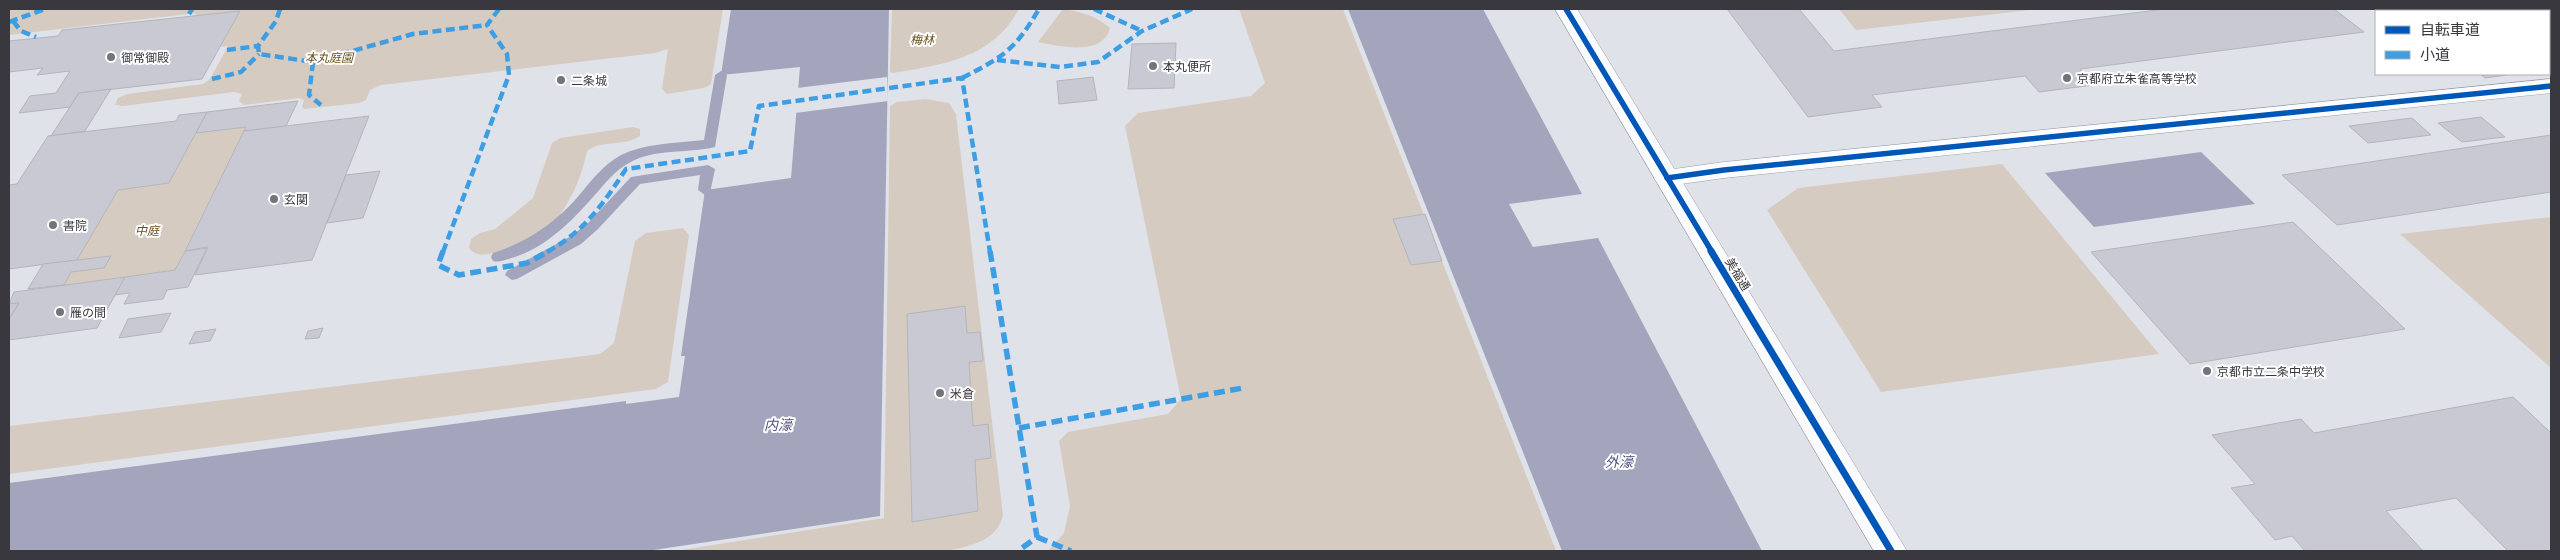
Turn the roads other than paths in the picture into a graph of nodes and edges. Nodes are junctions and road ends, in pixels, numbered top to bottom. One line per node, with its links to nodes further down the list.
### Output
1 (1566, 9): 5 (street, 美福通)
2 (2475, 75): 4 (street)
3 (2551, 86): 4 (street)
4 (2497, 92): 5 (street)
5 (1668, 178): 6 (street, 美福通)
6 (1891, 551)

